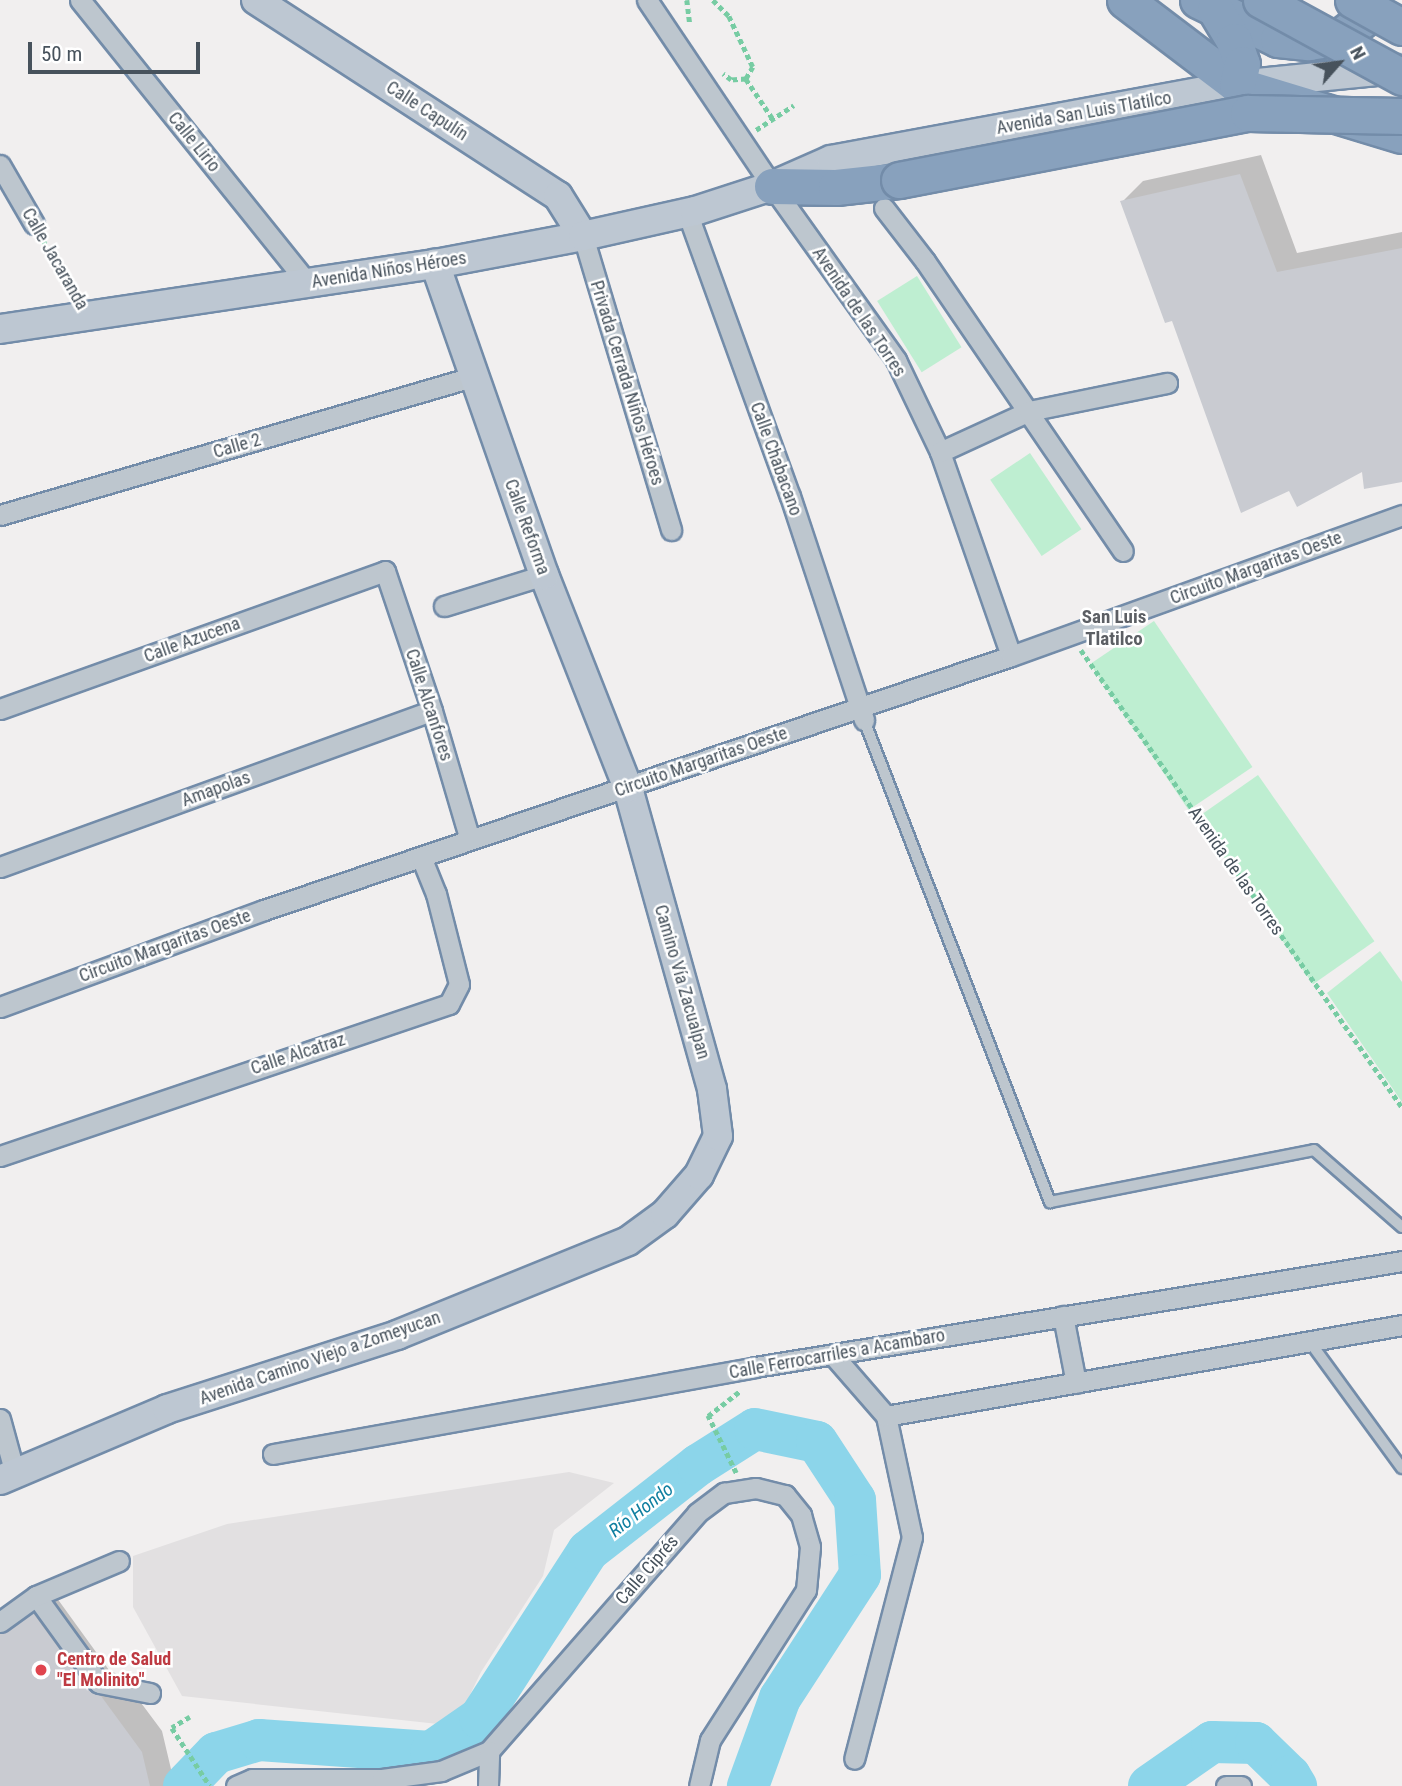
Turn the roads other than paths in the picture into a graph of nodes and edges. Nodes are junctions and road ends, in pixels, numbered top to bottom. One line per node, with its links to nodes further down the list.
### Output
1 (80, 0): 22 (street, Calle Lirio)
2 (256, 0): 20 (street, Calle Capulín)
3 (646, 0): 16 (street, Avenida de las Torres)
4 (1125, 0): 12 (highway)
5 (1261, 0): 11 (highway, bridge)
6 (1353, 0): 9 (highway, bridge)
7 (1372, 0): 8 (highway)
8 (1207, 5): 12 (highway)
9 (1402, 27)
10 (1402, 69): 12 (street, Avenida San Luis Tlatilco)
11 (1402, 77)
12 (1237, 85): 14 (highway); 16 (street, Avenida San Luis Tlatilco)
13 (1402, 116): 17 (highway, bridge)
14 (1402, 135)
15 (0, 165): 19 (street, Calle Jacaranda)
16 (772, 186): 17 (highway); 18 (street, Avenida Niños Héroes); 27 (street, Avenida de las Torres)
17 (891, 194): 26 (street)
18 (687, 212): 20 (street, Avenida Niños Héroes); 38 (street, Calle Chabacano)
19 (34, 224)
20 (583, 236): 21 (street, Avenida Niños Héroes); 30 (street, Privada Cerrada Niños Héroes)
21 (435, 264): 22 (street, Avenida Niños Héroes); 24 (street, Calle Reforma)
22 (308, 284): 23 (street, Avenida Niños Héroes)
23 (0, 330)
24 (474, 376): 28 (street, Calle 2); 33 (street, Calle Reforma)
25 (1167, 383): 26 (street)
26 (1029, 411): 27 (street); 31 (street)
27 (940, 452): 35 (street, Avenida de las Torres)
28 (0, 515)
29 (1402, 515): 35 (street, Circuito Margaritas Oeste)
30 (671, 530)
31 (1123, 551)
32 (385, 571): 36 (street, Calle Azucena); 37 (street, Calle Alcanfores)
33 (544, 575): 34 (street); 39 (street, Calle Reforma)
34 (444, 606)
35 (1012, 656): 38 (street, Circuito Margaritas Oeste)
36 (0, 709)
37 (432, 711): 40 (street, Calle Alcanfores); 42 (street, Amapolas)
38 (862, 713): 39 (street, Circuito Margaritas Oeste); 46 (lane)
39 (628, 788): 40 (street, Circuito Margaritas Oeste); 45 (street, Camino Vía Zacualpan)
40 (470, 840): 41 (street, Circuito Margaritas Oeste)
41 (421, 857): 43 (street, Circuito Margaritas Oeste); 44 (street, Calle Alcatraz)
42 (0, 867)
43 (0, 1007)
44 (0, 1156)
45 (699, 1175): 57 (street, Avenida Camino Viejo a Zomeyucan)
46 (1402, 1227)
47 (1402, 1261): 48 (street, Calle Ferrocarriles a Acambaro)
48 (1063, 1316): 51 (street, Calle Ferrocarriles a Acambaro); 52 (street)
49 (1402, 1325): 50 (street)
50 (1310, 1342): 52 (street); 56 (lane)
51 (833, 1355): 53 (street); 55 (street, Calle Ferrocarriles a Acambaro)
52 (1076, 1382): 53 (street)
53 (886, 1416): 63 (street)
54 (0, 1419): 57 (street)
55 (272, 1454)
56 (1402, 1468)
57 (7, 1477)
58 (119, 1561): 59 (street)
59 (36, 1596): 60 (street); 61 (street)
60 (0, 1622)
61 (150, 1693)
62 (489, 1751): 64 (street, Calle Ciprés); 65 (street); 66 (street, Calle Ciprés)
63 (854, 1759)
64 (236, 1786)
65 (488, 1786)
66 (699, 1786)
67 (1226, 1786): 68 (street)
68 (1241, 1786)

